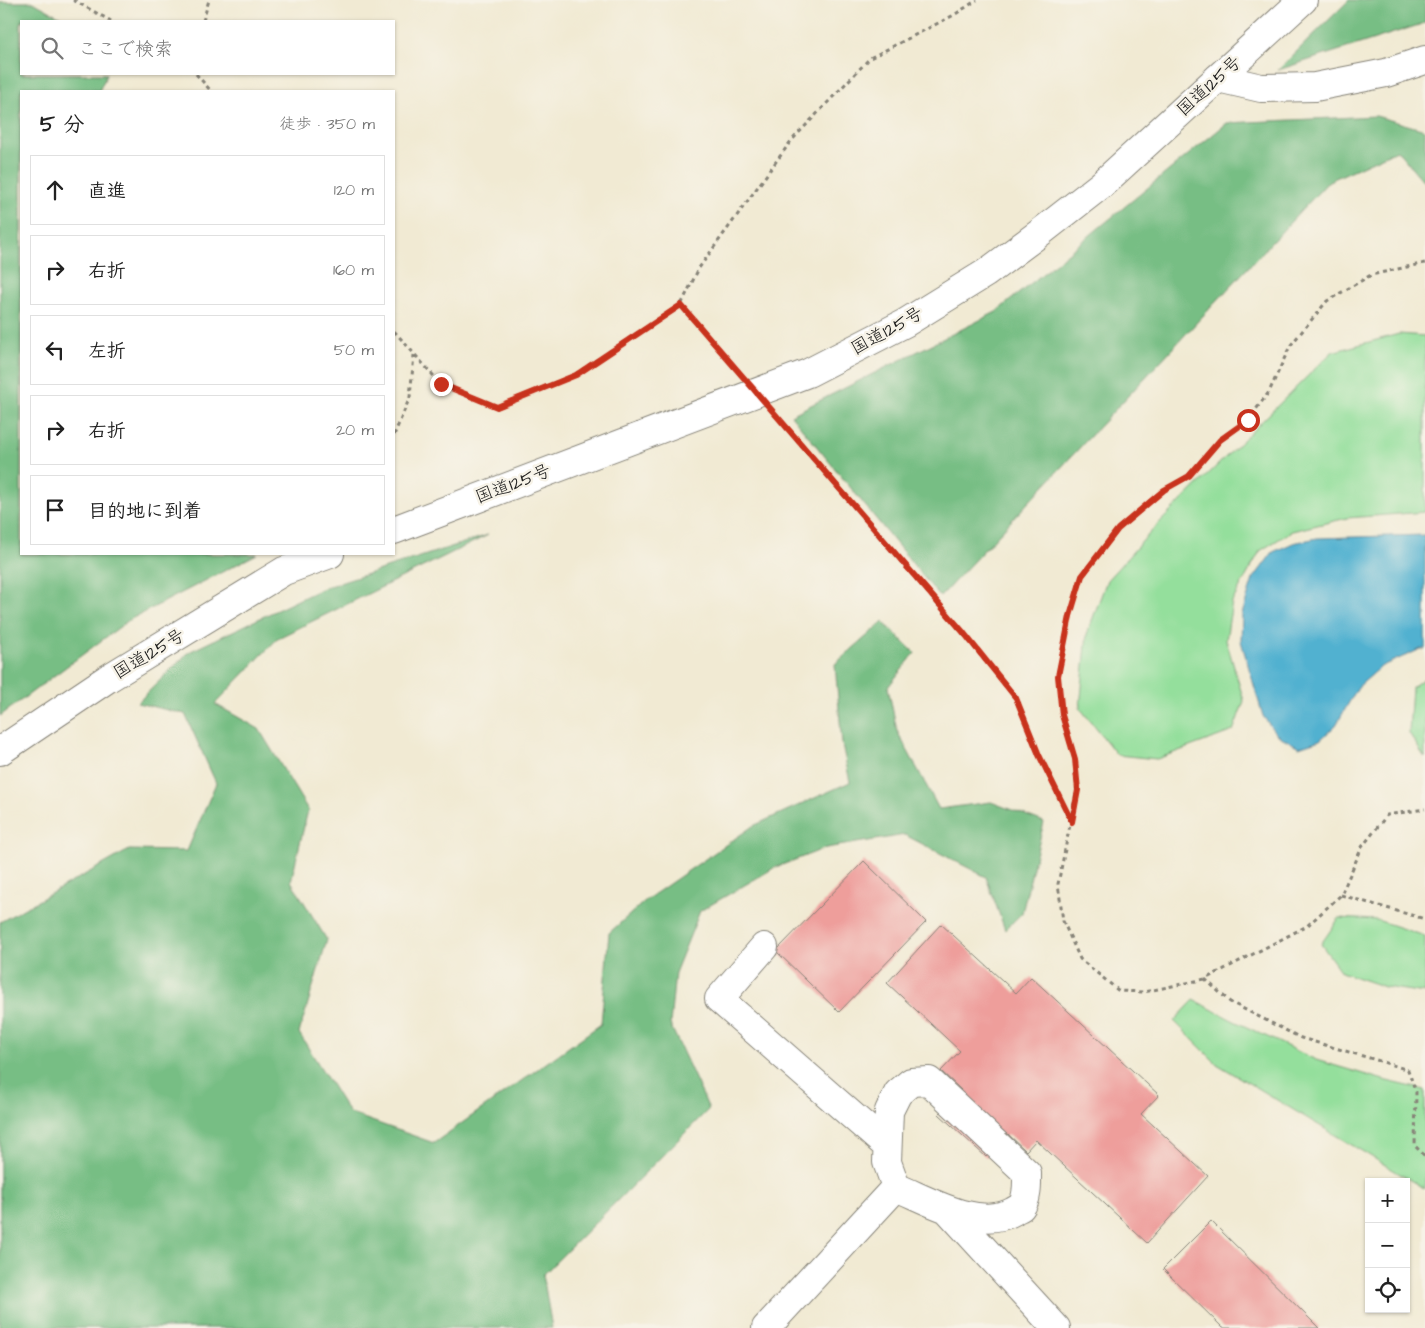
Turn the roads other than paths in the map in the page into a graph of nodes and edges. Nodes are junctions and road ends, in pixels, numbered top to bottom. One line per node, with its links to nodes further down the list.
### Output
1 (1303, 0): 3 (main road, 国道125号)
2 (1425, 60): 3 (main road)
3 (1218, 78): 4 (main road, 国道125号)
4 (395, 530)
5 (327, 555): 6 (main road, 国道125号)
6 (0, 751)
7 (764, 947): 8 (main road)
8 (887, 1146): 9 (main road); 10 (main road)
9 (896, 1187): 10 (main road); 11 (main road)
10 (947, 1209): 12 (main road)
11 (766, 1328)
12 (1056, 1328)

